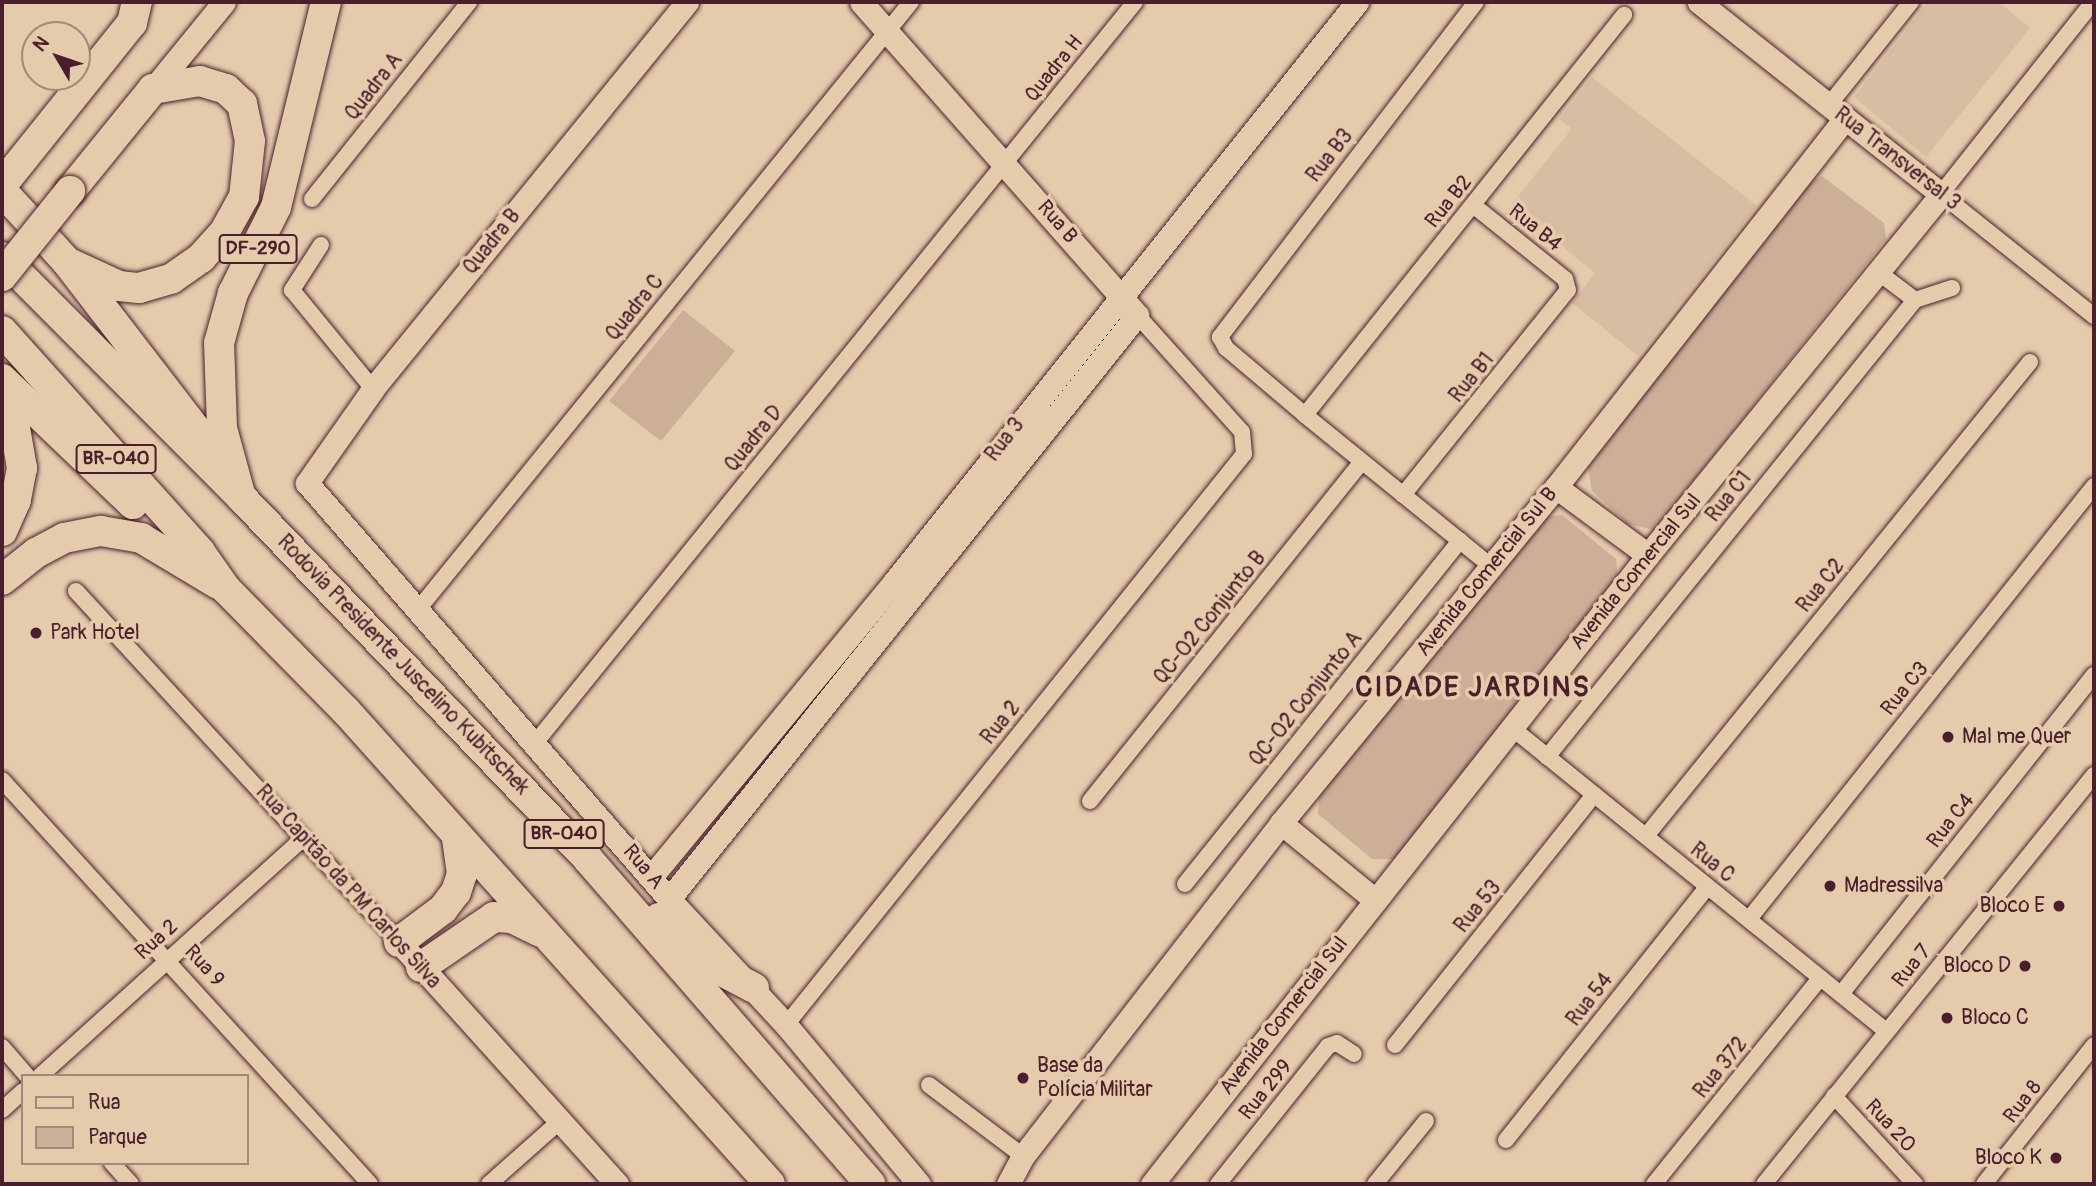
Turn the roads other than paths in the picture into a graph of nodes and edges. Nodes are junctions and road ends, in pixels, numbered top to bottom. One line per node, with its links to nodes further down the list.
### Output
1 (224, 2): 16 (street)
2 (326, 2): 47 (highway, DF-290)
3 (468, 2): 22 (street, Quadra A)
4 (687, 2): 38 (street, Quadra B)
5 (861, 2): 15 (street, Rua B)
6 (911, 2): 15 (street, Quadra C)
7 (1135, 2): 18 (street, Quadra H)
8 (1357, 2): 31 (street, Rua 3)
9 (1476, 2): 40 (street, Rua B3)
10 (1699, 2): 17 (street, Rua Transversal 3)
11 (1910, 2): 17 (street)
12 (2093, 2): 21 (street)
13 (139, 9): 19 (highway)
14 (1624, 15): 23 (street, Rua B2)
15 (887, 32): 18 (street, Rua B); 57 (street, Quadra C)
16 (153, 89): 26 (highway, DF-290); 28 (highway, bridge)
17 (1837, 111): 21 (street, Rua Transversal 3); 44 (street, Avenida Comercial Sul B)
18 (1005, 163): 31 (street, Rua B); 60 (street, Quadra D)
19 (2, 185)
20 (2, 191): 26 (highway)
21 (1941, 194): 27 (street, Avenida Comercial Sul); 34 (street, Rua Transversal 3)
22 (312, 199)
23 (1474, 205): 29 (street, Rua B4); 40 (street, Rua B2)
24 (321, 245): 38 (street)
25 (2, 257): 47 (highway, Rodovia Presidente Juscelino Kubitschek / BR-040)
26 (66, 262): 47 (highway)
27 (1878, 272): 32 (street); 50 (street, Avenida Comercial Sul)
28 (2, 276)
29 (1568, 285): 46 (street, Rua B1)
30 (1952, 288): 32 (street)
31 (1120, 295): 33 (street, Rua B); 53 (street, Rua 3)
32 (1915, 300): 61 (street, Rua C1)
33 (1138, 314): 41 (street, Rua B); 56 (street, Rua 3)
34 (2094, 316)
35 (2, 331): 54 (highway, BR-040)
36 (2030, 362): 67 (street, Rua C2)
37 (2, 379): 54 (highway)
38 (373, 388): 45 (street, Quadra B)
39 (2, 391): 48 (highway)
40 (1306, 415): 42 (street)
41 (1246, 446): 84 (street, Rua 2)
42 (1362, 461): 46 (street); 65 (street, QC-02 Conjunto B)
43 (2094, 486): 76 (street, Rua C3)
44 (1556, 487): 50 (street); 51 (street, Avenida Comercial Sul B)
45 (309, 489): 57 (street, Rua A)
46 (1403, 495): 49 (street)
47 (241, 496): 70 (highway, Rodovia Presidente Juscelino Kubitschek / BR-040)
48 (2, 531)
49 (1460, 541): 51 (street); 72 (street, QC-02 Conjunto A)
50 (1648, 555): 59 (street, Avenida Comercial Sul)
51 (1491, 566): 66 (street, Avenida Comercial Sul B)
52 (2, 580): 54 (highway)
53 (894, 582): 56 (street); 71 (street, Rua 3)
54 (224, 588): 69 (highway, BR-040)
55 (76, 591): 68 (street, Rua Capitão da PM Carlos Silva)
56 (914, 598): 74 (street, Rua 3)
57 (416, 612): 60 (street, Rua A)
58 (2094, 674): 83 (street, Rua C4)
59 (1512, 728): 61 (street, Rua C); 75 (street, Avenida Comercial Sul)
60 (536, 742): 71 (street, Rua A)
61 (1547, 757): 64 (street, Rua C)
62 (2094, 775): 85 (street, Rua 7)
63 (2, 780): 79 (street, Rua 9)
64 (1594, 795): 67 (street, Rua C); 86 (street, Rua 53)
65 (1090, 801)
66 (1281, 823): 75 (street); 99 (street, Avenida Comercial Sul B)
67 (1646, 836): 73 (street, Rua C)
68 (303, 838): 78 (street, Rua Capitão da PM Carlos Silva); 79 (street, Rua 2)
69 (457, 838): 77 (highway, BR-040); 78 (highway)
70 (587, 858): 82 (highway); 106 (highway, Rodovia Presidente Juscelino Kubitschek / BR-040)
71 (651, 877): 74 (street, Rua A)
72 (1185, 884)
73 (1707, 887): 76 (street, Rua C); 98 (street, Rua 54)
74 (669, 898): 82 (street, Rua A)
75 (1374, 900): 109 (street, Avenida Comercial Sul)
76 (1749, 919): 81 (street, Rua C)
77 (541, 932): 80 (highway); 105 (highway, BR-040)
78 (399, 942): 80 (street, Rua Capitão da PM Carlos Silva)
79 (168, 957): 91 (street, Rua 2); 102 (street, Rua 9)
80 (421, 967): 96 (street, Rua Capitão da PM Carlos Silva)
81 (1820, 978): 83 (street, Rua C); 112 (street, Rua 372)
82 (754, 988): 84 (street, Rua A)
83 (1841, 994): 85 (street, Rua C)
84 (786, 1025): 107 (street, Rua A)
85 (1886, 1031): 94 (street, Rua 7)
86 (1395, 1045)
87 (2094, 1045): 115 (street, Rua 8)
88 (2, 1047): 90 (street)
89 (1354, 1054): 110 (street, Rua 299)
90 (25, 1074)
91 (42, 1074)
92 (929, 1085): 99 (street)
93 (21, 1093): 95 (street)
94 (1834, 1096): 113 (street, Rua 7); 114 (street, Rua 20)
95 (2, 1110)
96 (560, 1121): 103 (street); 104 (street, Rua Capitão da PM Carlos Silva)
97 (1426, 1121): 111 (street)
98 (1506, 1140)
99 (1023, 1156): 108 (street)
100 (114, 1165): 101 (street)
101 (131, 1184)
102 (370, 1184)
103 (489, 1184)
104 (617, 1184)
105 (770, 1184)
106 (870, 1184)
107 (919, 1184)
108 (1008, 1184)
109 (1152, 1184)
110 (1217, 1184)
111 (1375, 1184)
112 (1654, 1184)
113 (1764, 1184)
114 (1915, 1184)
115 (1984, 1184)

